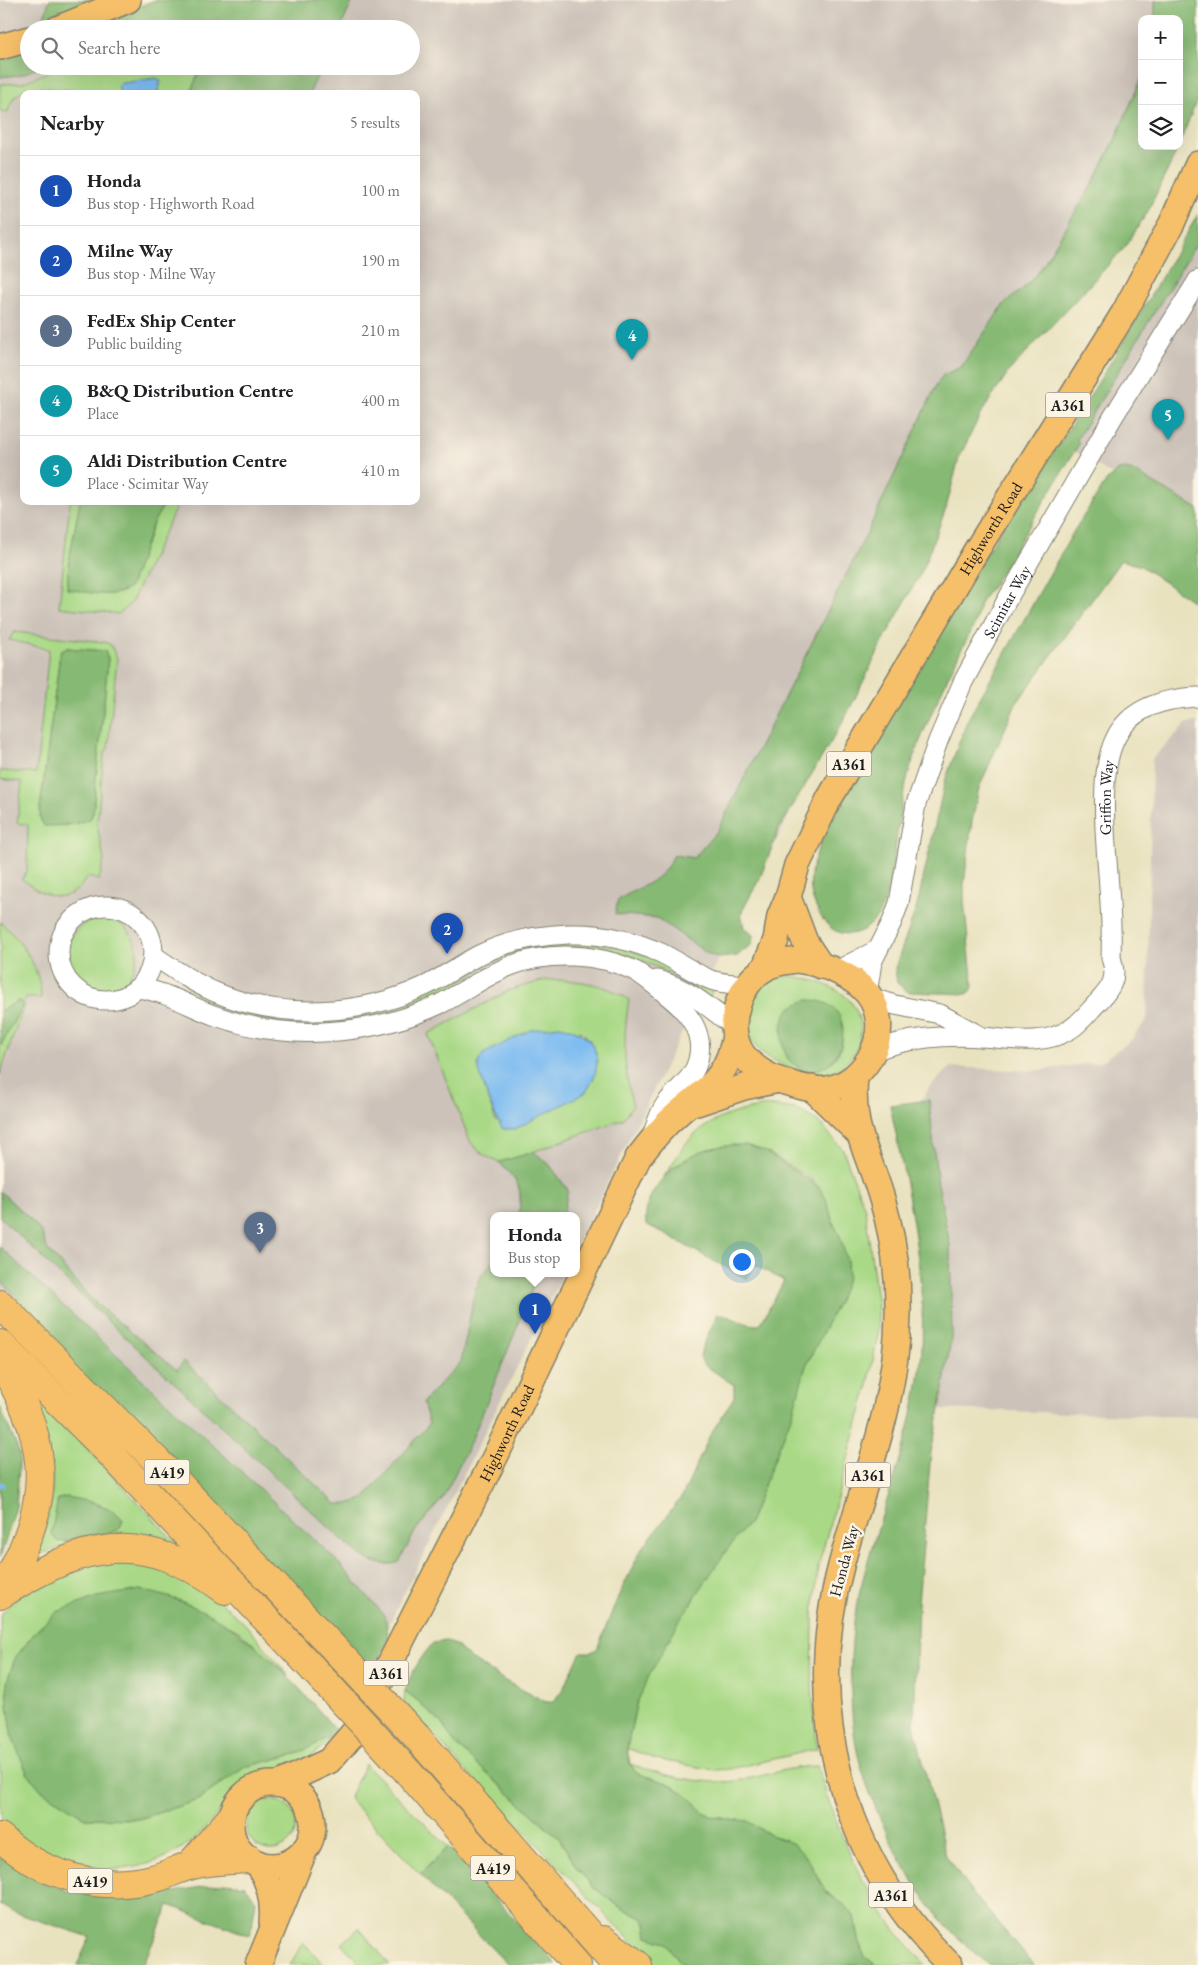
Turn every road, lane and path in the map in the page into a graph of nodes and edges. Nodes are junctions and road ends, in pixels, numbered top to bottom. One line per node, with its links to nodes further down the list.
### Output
1 (128, 0): 2 (main road)
2 (79, 20)
3 (20, 41): 4 (main road)
4 (0, 47)
5 (1198, 164): 8 (main road, Highworth Road / A361)
6 (1198, 280): 9 (street, Scimitar Way)
7 (1198, 697): 17 (street, Griffon Way)
8 (788, 897): 11 (main road); 12 (main road, Highworth Road / A361)
9 (877, 950): 11 (street); 15 (street, Scimitar Way)
10 (153, 955): 12 (street); 14 (street); 14 (street)
11 (829, 969): 12 (main road); 15 (main road)
12 (756, 977): 16 (main road)
13 (646, 978): 14 (street); 16 (street); 24 (street)
14 (138, 988)
15 (868, 996): 17 (street, Griffon Way); 18 (main road)
16 (735, 1031): 20 (main road); 22 (main road, Highworth Road / A361)
17 (982, 1037): 18 (street, Griffon Way)
18 (874, 1051): 19 (main road)
19 (855, 1077): 21 (main road); 23 (main road, Honda Way / A361)
20 (779, 1080): 21 (main road); 22 (main road, Highworth Road / A361)
21 (812, 1088): 23 (main road, Honda Way / A361)
22 (685, 1108): 24 (main road, Highworth Road / A361)
23 (858, 1133): 44 (main road, Honda Way / A361)
24 (650, 1144): 30 (main road, Highworth Road / A361)
25 (0, 1304): 38 (highway, A419, bridge)
26 (0, 1344): 29 (highway, A419)
27 (0, 1362): 28 (highway, A419)
28 (0, 1594): 29 (highway, A419)
29 (276, 1628): 41 (highway, A419, bridge)
30 (329, 1761): 31 (main road, Highworth Road / A361); 33 (main road, Highworth Road / A361)
31 (279, 1784): 32 (main road); 33 (main road)
32 (231, 1818): 36 (main road); 37 (highway)
33 (312, 1820): 35 (main road)
34 (0, 1837): 37 (highway, A419)
35 (305, 1849): 36 (main road); 39 (main road)
36 (254, 1861): 37 (highway, A419); 39 (main road)
37 (189, 1866)
38 (581, 1923): 42 (highway, A419); 43 (highway, A419)
39 (271, 1931): 40 (main road)
40 (258, 1965)
41 (577, 1965)
42 (616, 1965)
43 (638, 1965)
44 (950, 1965)

